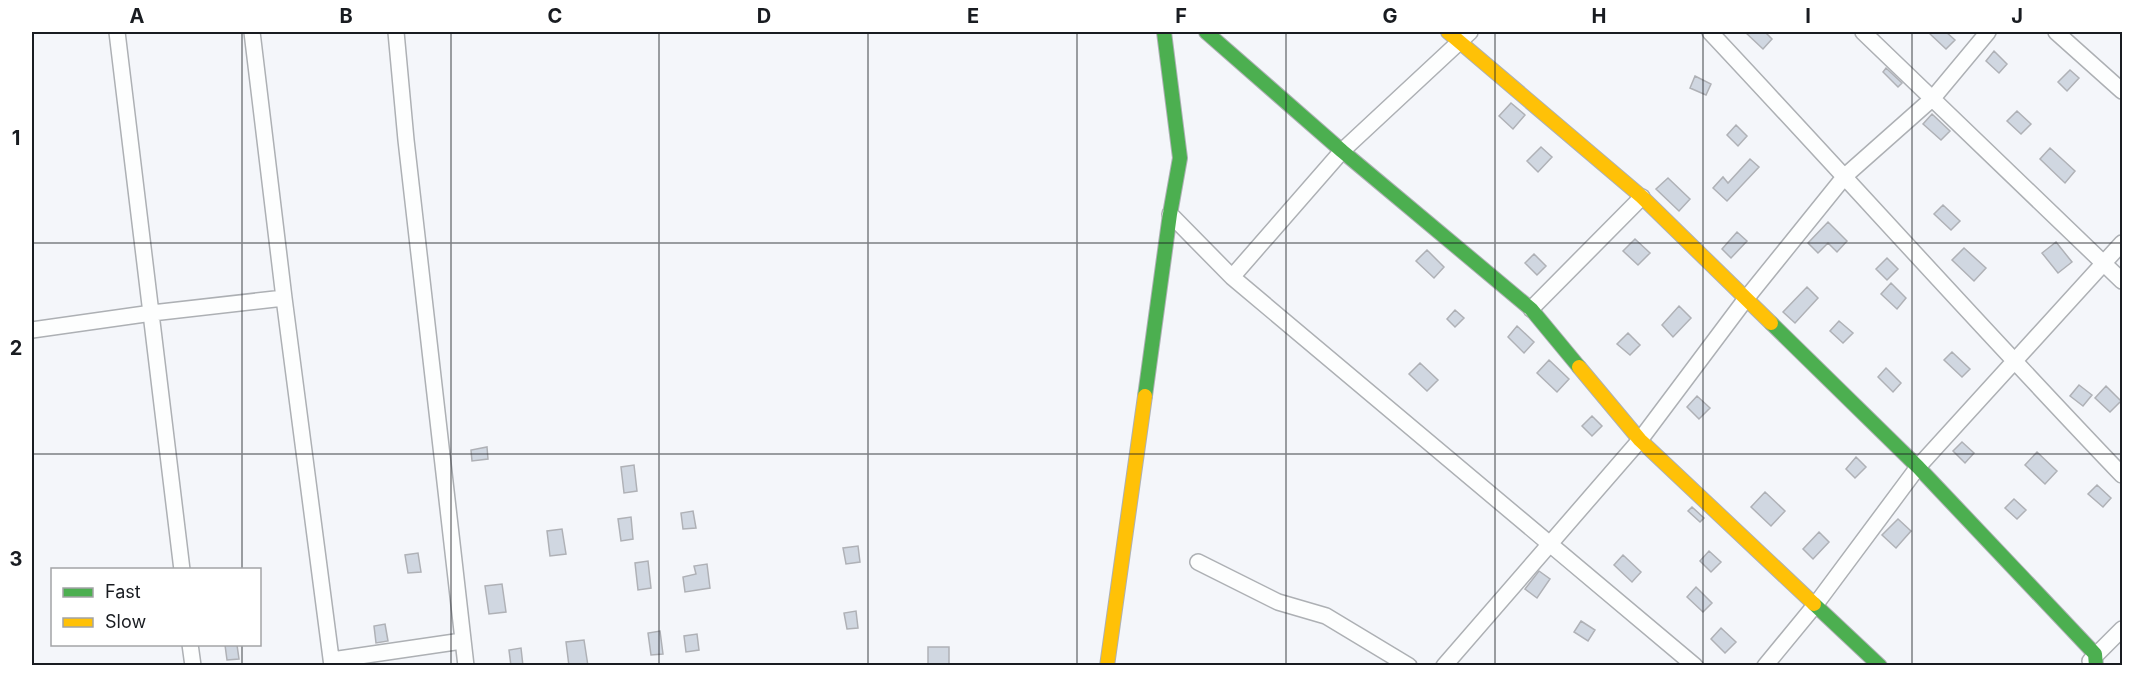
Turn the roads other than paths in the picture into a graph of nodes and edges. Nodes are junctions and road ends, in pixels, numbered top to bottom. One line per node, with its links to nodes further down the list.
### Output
1 (117, 32): 24 (street)
2 (252, 32): 21 (street)
3 (396, 32): 35 (street)
4 (1164, 32): 16 (street)
5 (1206, 32): 13 (street)
6 (1710, 32): 14 (street)
7 (1863, 32): 12 (street)
8 (1988, 32): 12 (street)
9 (2055, 32): 11 (street)
10 (1459, 35): 13 (street); 15 (street)
11 (2122, 91)
12 (1933, 98): 14 (street); 18 (street)
13 (1342, 150): 19 (street); 23 (street)
14 (1845, 176): 22 (street); 26 (street)
15 (1642, 197): 22 (street); 23 (street)
16 (1170, 214): 19 (street); 41 (street)
17 (2122, 243): 18 (street)
18 (2105, 264): 20 (street); 26 (street)
19 (1232, 277): 30 (street)
20 (2122, 281)
21 (284, 298): 24 (street); 38 (street)
22 (1745, 300): 27 (street); 28 (street)
23 (1531, 309): 27 (street)
24 (152, 313): 25 (street); 32 (street)
25 (32, 330)
26 (2013, 361): 28 (street); 29 (street)
27 (1640, 440): 30 (street); 33 (street)
28 (1918, 467): 33 (street); 37 (street)
29 (2122, 475)
30 (1550, 544): 43 (street); 44 (street)
31 (1198, 562): 42 (street)
32 (182, 568)
33 (1816, 604): 45 (street); 46 (street)
34 (2122, 629): 37 (street)
35 (462, 641): 38 (street); 40 (street)
36 (190, 646): 39 (street)
37 (2092, 662)
38 (332, 663)
39 (193, 666)
40 (466, 666)
41 (1107, 666)
42 (1408, 666)
43 (1444, 666)
44 (1695, 666)
45 (1765, 666)
46 (1880, 666)

